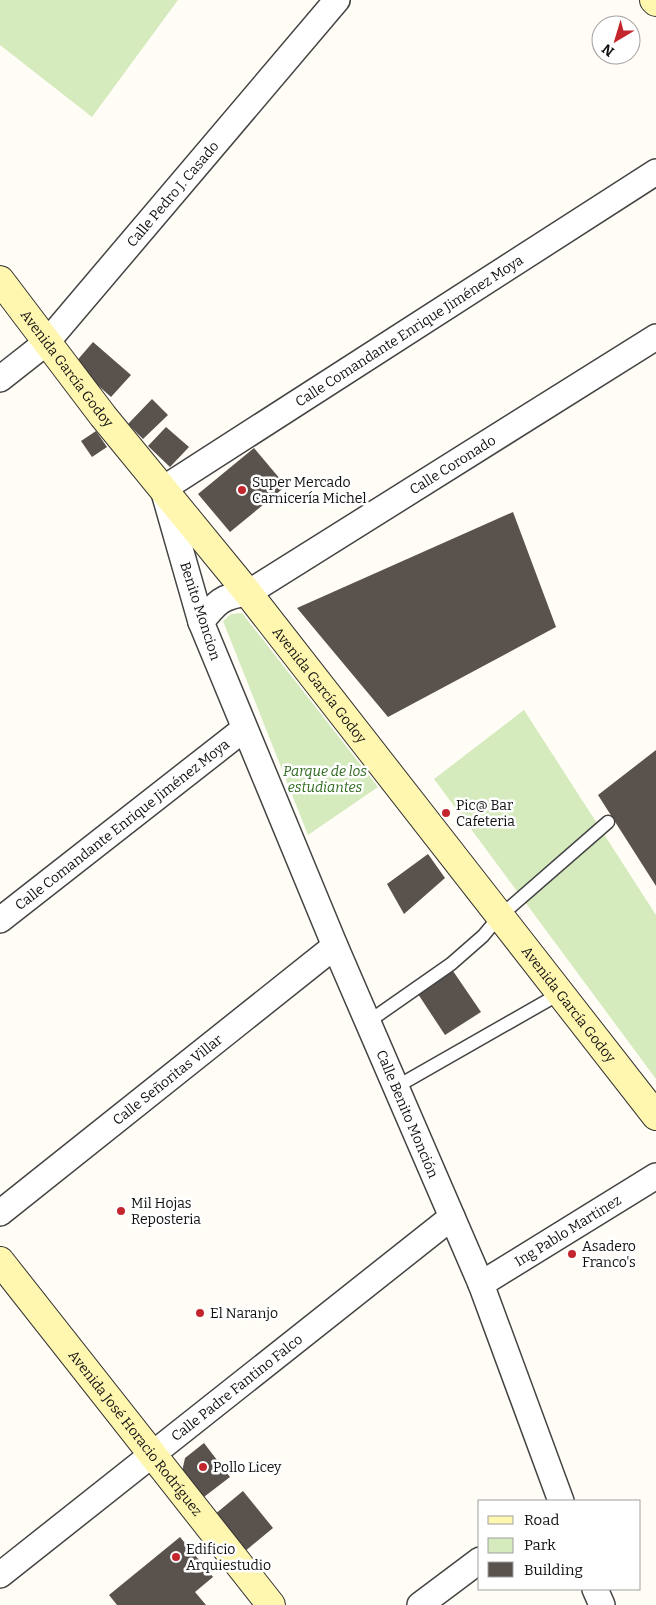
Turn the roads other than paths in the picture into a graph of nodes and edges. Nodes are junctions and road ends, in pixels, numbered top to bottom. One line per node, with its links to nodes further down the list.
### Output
1 (337, 0): 5 (street, Calle Pedro J. Casado)
2 (656, 172): 7 (street, Calle Comandante Enrique Jiménez Moya)
3 (0, 280): 5 (main road, Avenida García Godoy)
4 (656, 337): 8 (street, Calle Coronado)
5 (46, 342): 6 (street, Calle Pedro J. Casado); 7 (main road, Avenida García Godoy)
6 (0, 379)
7 (162, 489): 8 (main road, Avenida García Godoy); 9 (street, Benito Moncion)
8 (248, 594): 9 (street); 12 (main road, Avenida García Godoy)
9 (201, 622): 10 (street, Benito Moncion)
10 (244, 730): 13 (street, Calle Comandante Enrique Jiménez Moya); 14 (street, Calle Benito Monción)
11 (608, 822): 12 (lane)
12 (499, 917): 15 (main road, Avenida García Godoy); 16 (lane)
13 (0, 920)
14 (335, 946): 16 (street, Calle Benito Monción); 20 (street, Calle Señoritas Villar)
15 (559, 994): 17 (lane); 18 (main road, Avenida García Godoy)
16 (368, 1022): 17 (street, Calle Benito Monción)
17 (396, 1087): 21 (street, Calle Benito Monción)
18 (656, 1116)
19 (656, 1176): 23 (street, Ing Pablo Martinez)
20 (0, 1213)
21 (452, 1217): 23 (street, Calle Benito Monción); 24 (street, Calle Padre Fantino Falco)
22 (0, 1261): 24 (main road, Avenida José Horacio Rodríguez)
23 (480, 1284): 25 (street, Calle Benito Monción)
24 (152, 1455): 27 (street, Calle Padre Fantino Falco); 29 (main road, Avenida José Horacio Rodríguez)
25 (560, 1500)
26 (478, 1562): 30 (street)
27 (0, 1575)
28 (595, 1590): 31 (street)
29 (271, 1605)
30 (420, 1605)
31 (602, 1605)

